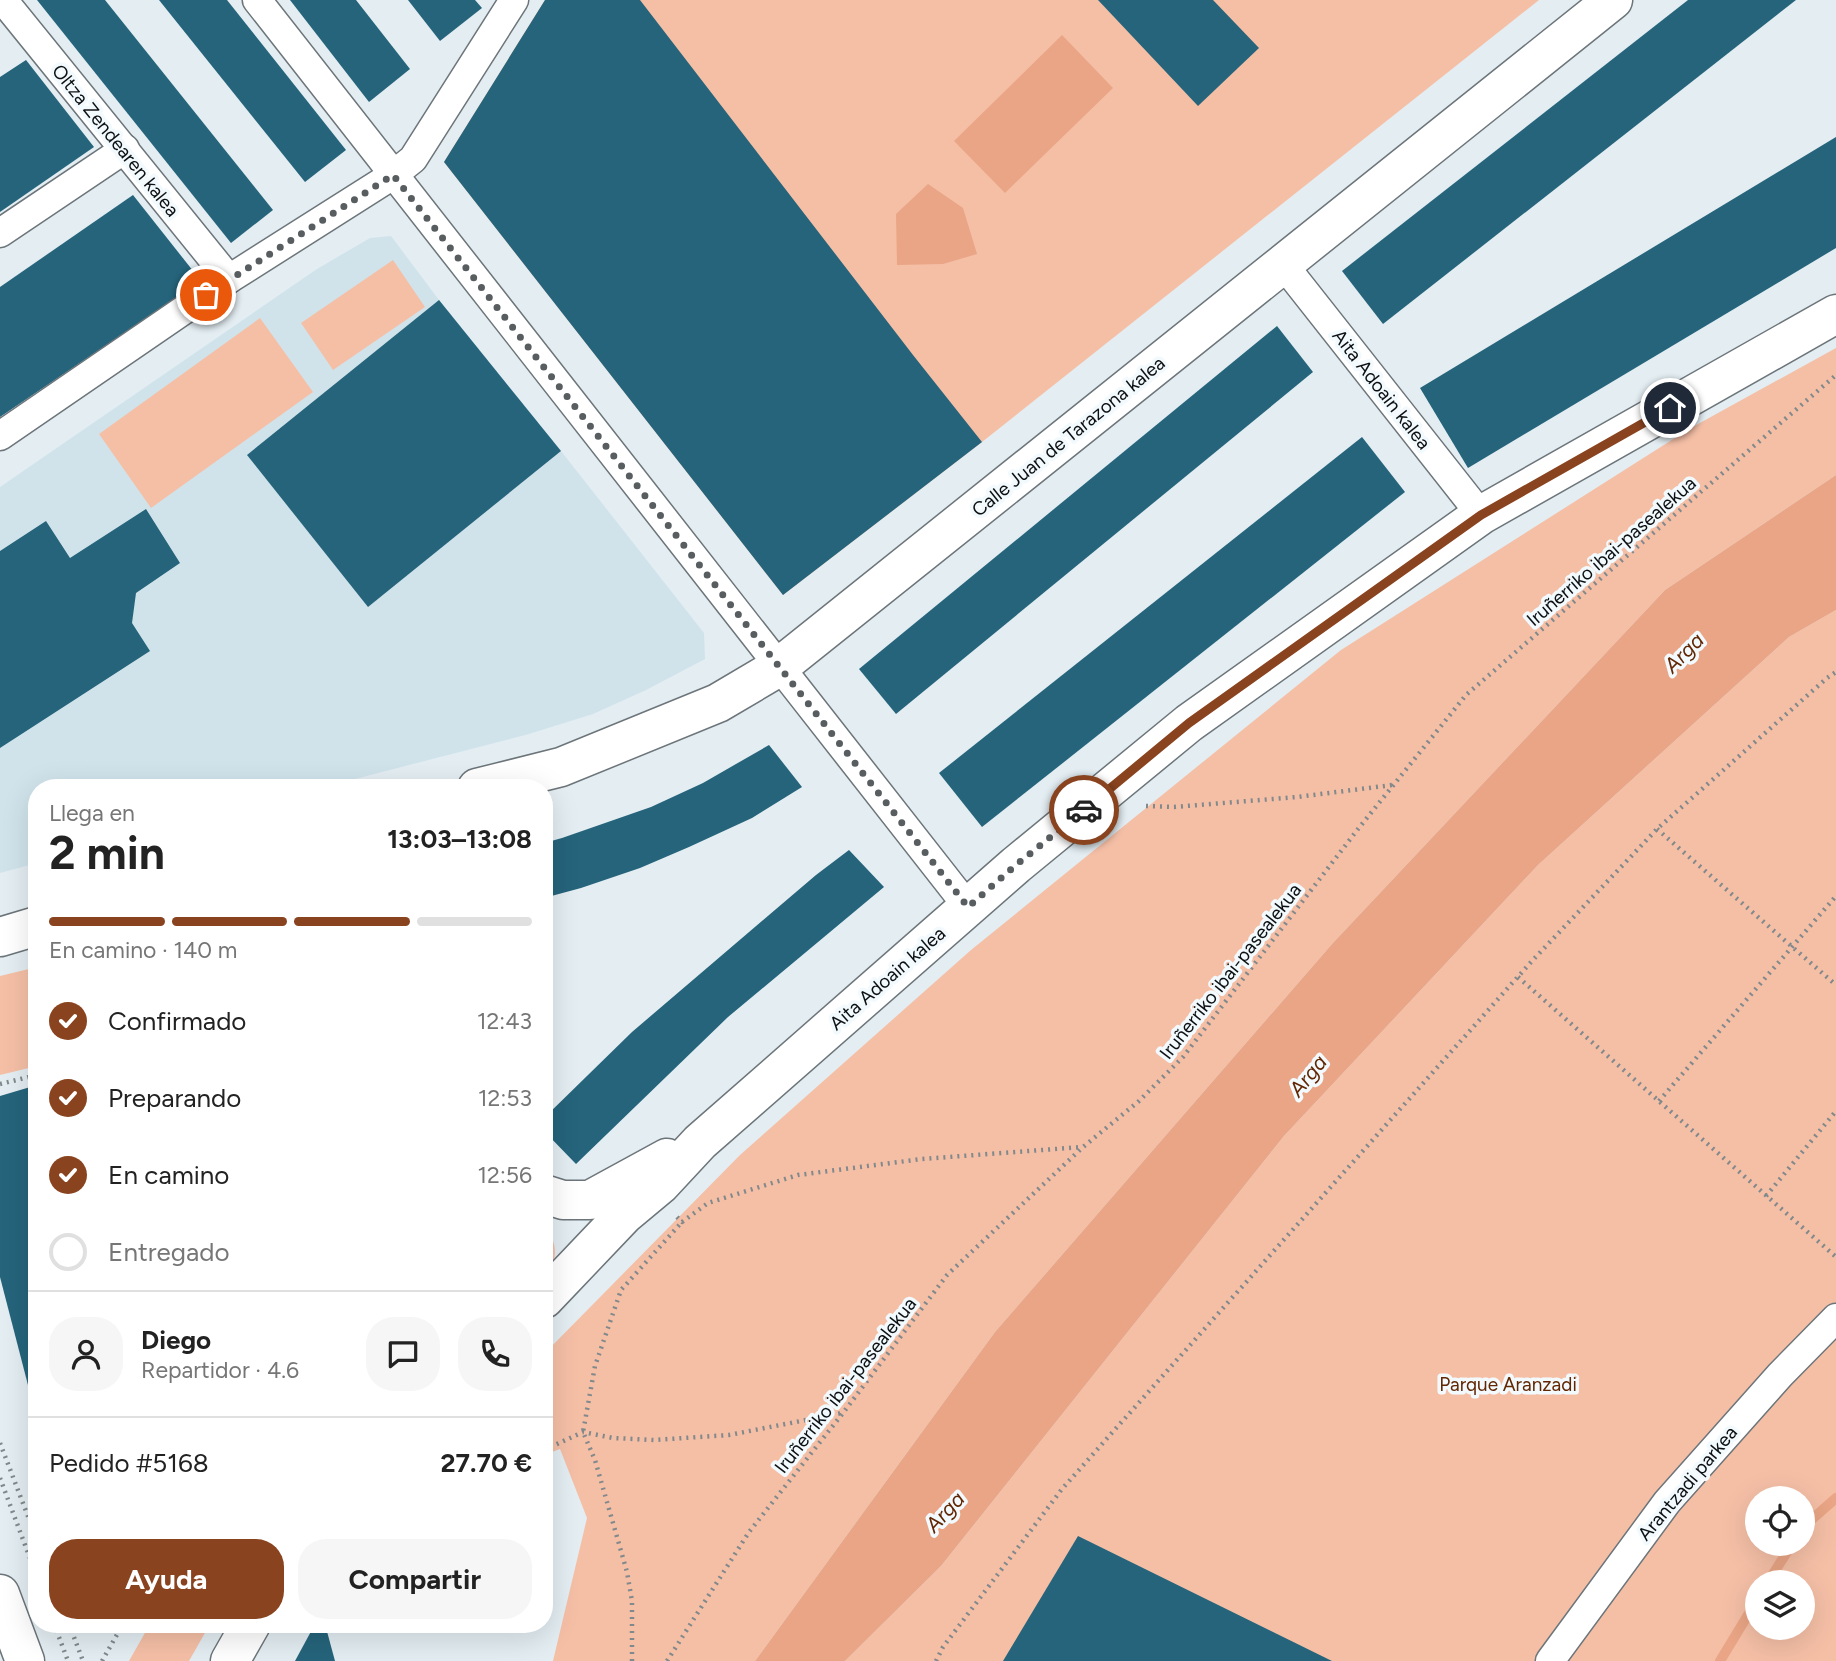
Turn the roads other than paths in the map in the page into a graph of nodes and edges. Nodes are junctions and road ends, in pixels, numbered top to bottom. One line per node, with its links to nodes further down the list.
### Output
1 (3, 0): 5 (street, Oltza Zendearen kalea)
2 (257, 0): 6 (street)
3 (1613, 0): 8 (street, Calle Juan de Tarazona kalea)
4 (511, 1): 6 (street)
5 (125, 149): 7 (street); 9 (street, Oltza Zendearen kalea)
6 (393, 175): 9 (street); 13 (street)
7 (0, 233)
8 (1283, 264): 12 (street, Aita Adoain kalea); 13 (street, Calle Juan de Tarazona kalea)
9 (229, 279): 11 (street)
10 (1836, 314): 12 (street, Aita Adoain kalea)
11 (0, 436)
12 (1481, 515): 16 (street, Aita Adoain kalea)
13 (779, 667): 14 (street, Calle Juan de Tarazona kalea); 16 (street)
14 (513, 779)
15 (28, 903): 17 (street)
16 (968, 907): 20 (street, Aita Adoain kalea)
17 (0, 911)
18 (28, 929): 19 (street)
19 (0, 937)
20 (701, 1142): 21 (street, Aita Adoain kalea); 22 (street, Aita Adoain kalea)
21 (553, 1197)
22 (553, 1290)
23 (1836, 1318): 27 (street, Arantzadi parkea)
24 (0, 1594): 28 (street)
25 (246, 1633): 29 (street)
26 (268, 1633): 30 (street)
27 (1552, 1660)
28 (25, 1661)
29 (230, 1661)
30 (253, 1661)

